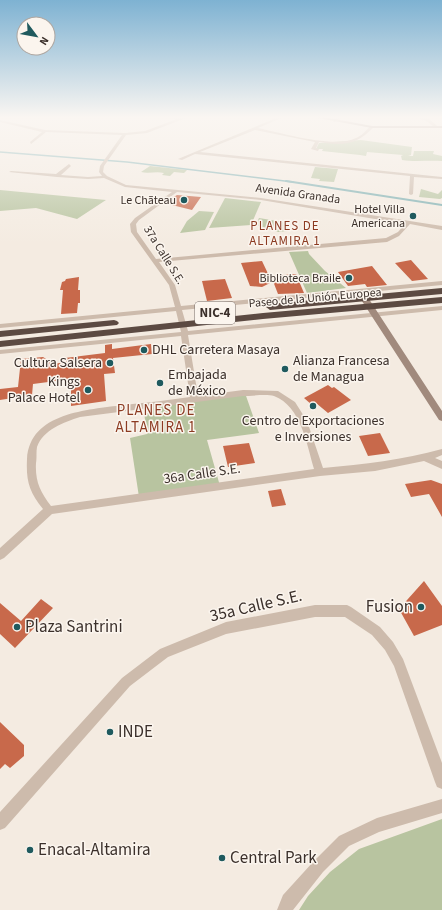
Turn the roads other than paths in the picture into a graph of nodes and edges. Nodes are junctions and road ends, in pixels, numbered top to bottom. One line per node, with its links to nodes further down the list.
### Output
1 (108, 158): 7 (street)
2 (249, 158): 5 (street)
3 (69, 165): 6 (street)
4 (11, 172): 6 (street)
5 (412, 175): 8 (street); 10 (street)
6 (57, 176): 7 (street)
7 (105, 177): 9 (street, Avenida Granada)
8 (442, 178)
9 (176, 191): 11 (street, Avenida Granada); 13 (street, 37a Calle S.E.)
10 (411, 194)
11 (409, 222): 12 (street, Avenida Granada); 13 (street)
12 (442, 228)
13 (154, 261): 20 (street, 37a Calle S.E.)
14 (442, 283): 20 (street)
15 (442, 291): 17 (highway, Paseo de la Unión Europea / NIC-4)
16 (442, 300): 17 (highway, Paseo de la Unión Europea / NIC-4)
17 (367, 302): 19 (street); 20 (highway, Paseo de la Unión Europea / NIC-4)
18 (442, 308): 19 (street)
19 (375, 314): 20 (street); 26 (street)
20 (182, 321): 21 (street); 22 (highway, Paseo de la Unión Europea / NIC-4); 23 (highway, Paseo de la Unión Europea / NIC-4); 24 (street); 25 (street, 37a Calle S.E.)
21 (0, 326)
22 (0, 334)
23 (0, 344)
24 (0, 352)
25 (194, 398): 30 (street); 31 (street)
26 (442, 418)
27 (442, 452): 28 (street, 36a Calle S.E.)
28 (425, 457): 29 (street); 30 (street, 36a Calle S.E.)
29 (442, 465)
30 (320, 472): 31 (street, 36a Calle S.E.)
31 (49, 510): 32 (street)
32 (0, 555)
33 (442, 782): 35 (street, 35a Calle S.E.)
34 (442, 806): 36 (street)
35 (1, 818)
36 (285, 910)

